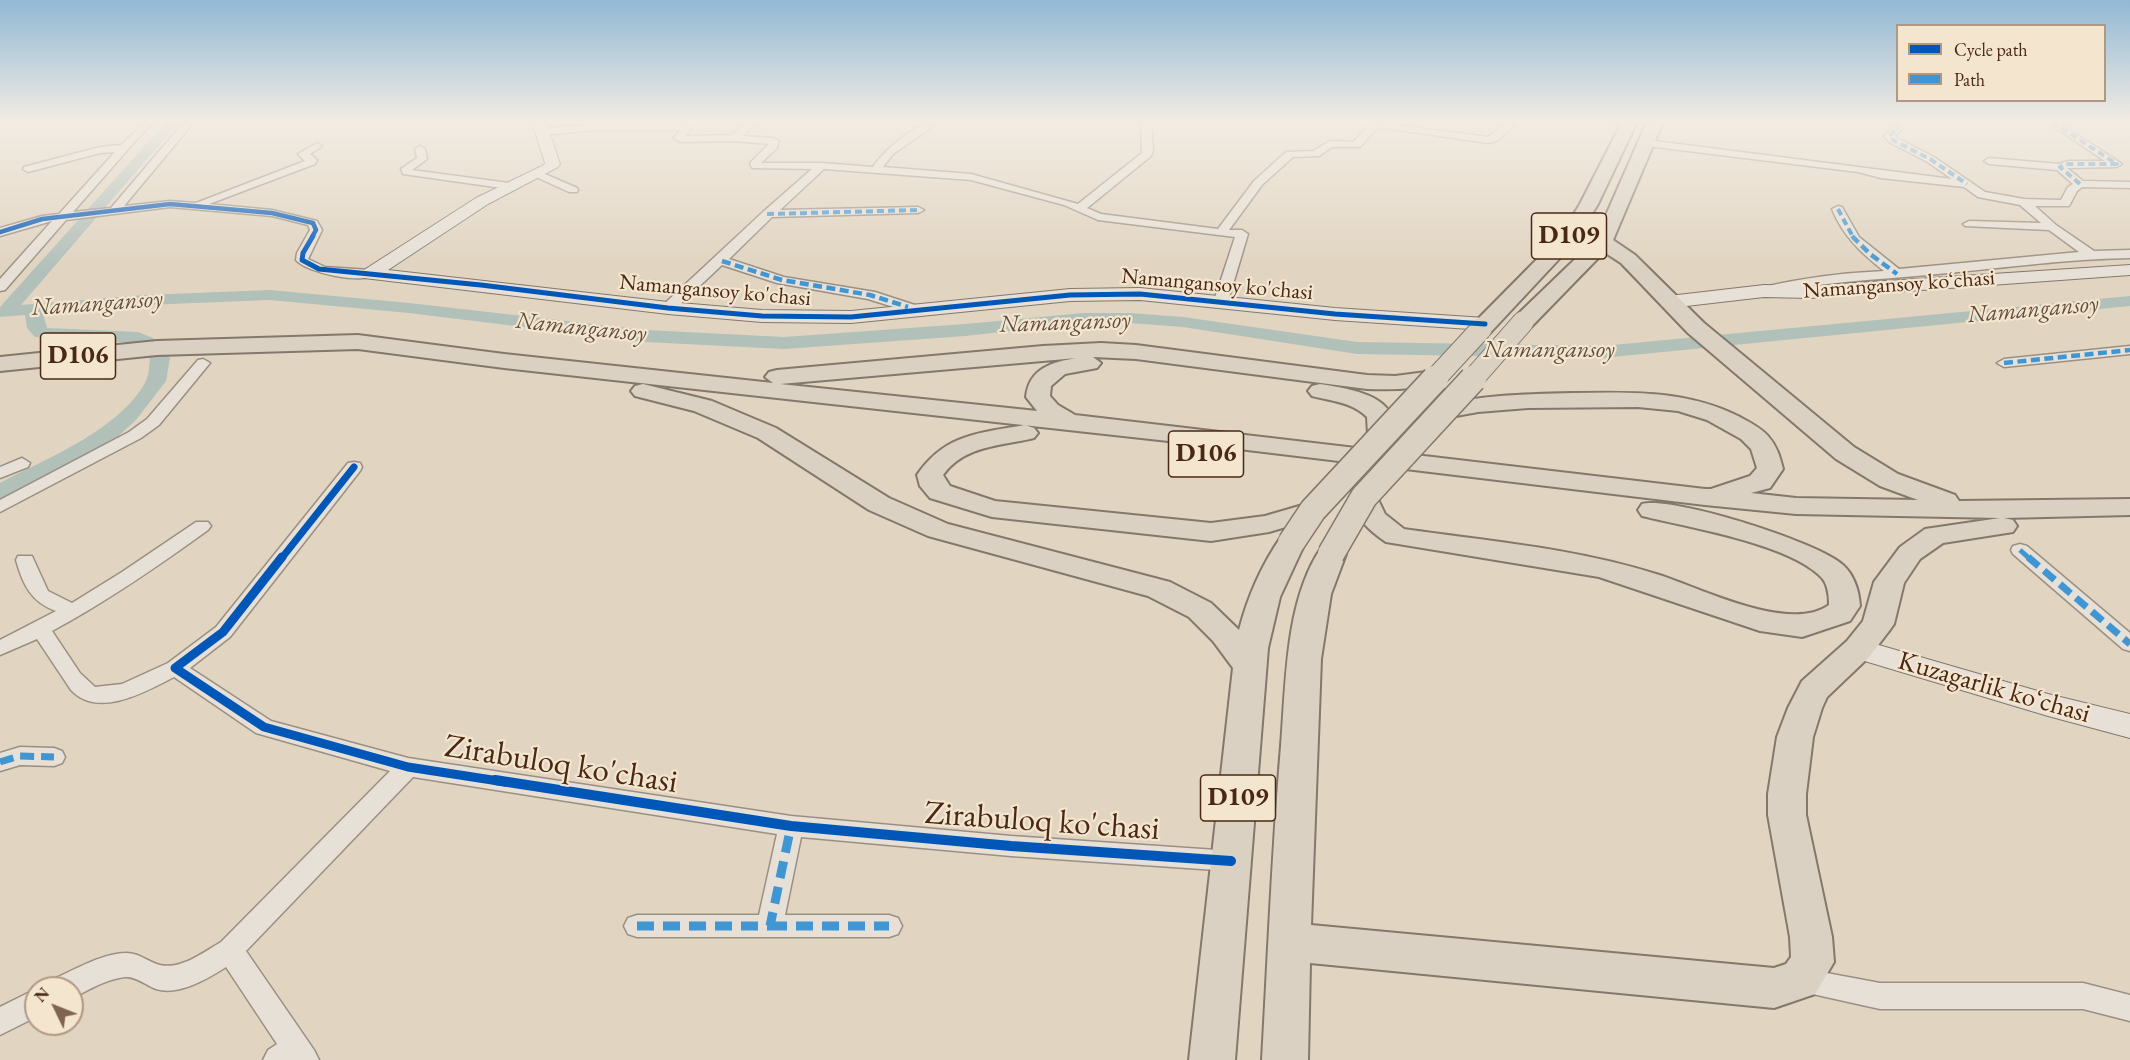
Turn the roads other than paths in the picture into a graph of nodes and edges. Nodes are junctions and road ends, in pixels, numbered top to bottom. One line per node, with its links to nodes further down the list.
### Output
1 (105, 171): 29 (street)
2 (145, 171): 26 (street)
3 (286, 171): 22 (street)
4 (409, 171): 19 (street)
5 (542, 171): 15 (street)
6 (816, 171): 27 (street)
7 (904, 171): 23 (street)
8 (1125, 171): 23 (street)
9 (1271, 171): 34 (street)
10 (1602, 171): 39 (main road, D109)
11 (1634, 171): 35 (main road, D109)
12 (1865, 171): 16 (street)
13 (1948, 171): 16 (street)
14 (2066, 171): 17 (street)
15 (538, 174): 19 (street); 20 (street)
16 (1967, 184): 21 (street)
17 (2080, 184): 18 (street); 21 (street)
18 (2130, 185)
19 (509, 186): 41 (street)
20 (573, 190)
21 (2025, 202): 32 (street)
22 (198, 205): 26 (street, Namangansoy ko'chasi); 41 (street, Namangansoy ko'chasi)
23 (1080, 208): 34 (street)
24 (1838, 209): 42 (street)
25 (918, 210): 27 (street)
26 (108, 212): 29 (street, Namangansoy ko'chasi)
27 (767, 214): 38 (street)
28 (1, 216): 30 (street)
29 (68, 216): 30 (street, Namangansoy ko'chasi); 44 (street)
30 (27, 223): 33 (street, Namangansoy ko'chasi)
31 (1969, 224): 32 (street)
32 (2052, 227): 36 (street)
33 (0, 232)
34 (1221, 233): 46 (street)
35 (1603, 242): 43 (main road, D109); 47 (main road)
36 (2090, 254): 37 (street); 42 (street)
37 (2130, 254)
38 (722, 261): 48 (street); 49 (street)
39 (1541, 269): 43 (main road); 50 (main road, D109)
40 (2130, 270): 45 (street, Namangansoy koʻchasi)
41 (370, 274): 48 (street, Namangansoy ko'chasi)
42 (1897, 274): 45 (street)
43 (1570, 276): 59 (main road, D109, bridge)
44 (0, 287)
45 (1764, 291): 47 (street, Namangansoy koʻchasi)
46 (1221, 301): 49 (street, Namangansoy ko'chasi); 50 (street, Namangansoy ko'chasi)
47 (1669, 302): 72 (main road)
48 (668, 308): 49 (street, Namangansoy ko'chasi)
49 (919, 311)
50 (1483, 326): 56 (main road, D109, bridge)
51 (2130, 350): 54 (street)
52 (151, 357): 53 (main road, D106); 55 (main road, D106); 57 (main road, D106)
53 (196, 358): 58 (main road, D106); 68 (street)
54 (2004, 363)
55 (0, 364)
56 (1434, 378): 58 (main road); 62 (main road, D109, bridge)
57 (0, 382)
58 (638, 383): 60 (main road, D106); 61 (main road, D106); 84 (main road)
59 (1445, 411): 66 (main road, D109, bridge); 67 (main road)
60 (1067, 422): 62 (main road); 67 (main road, D106)
61 (1025, 433): 70 (main road); 71 (main road, D106)
62 (1381, 435): 70 (main road, D109, bridge)
63 (22, 463): 65 (street)
64 (354, 467): 85 (street)
65 (0, 473)
66 (1364, 497): 71 (main road); 95 (main road, D109, bridge)
67 (1705, 497): 72 (main road, D106)
68 (0, 507)
69 (2130, 507): 73 (main road, D106)
70 (1313, 510): 84 (main road, D109, bridge)
71 (1652, 510): 75 (main road, D106)
72 (1973, 510): 73 (main road, D106)
73 (2041, 517): 75 (main road, D106); 76 (main road, D106)
74 (202, 526): 79 (street)
75 (2003, 526): 83 (main road)
76 (2130, 526)
77 (2020, 550): 81 (street)
78 (25, 560): 79 (street)
79 (76, 611): 80 (street)
80 (41, 630): 82 (street); 85 (street)
81 (2130, 644)
82 (0, 648)
83 (1858, 649): 86 (street, Kuzagarlik koʻchasi); 98 (main road)
84 (1248, 665): 91 (main road, D109)
85 (175, 668): 89 (street, Zirabuloq ko'chasi)
86 (2130, 726)
87 (54, 757): 88 (street)
88 (0, 762)
89 (408, 767): 90 (street, Zirabuloq ko'chasi); 96 (street)
90 (791, 826): 91 (street, Zirabuloq ko'chasi); 93 (street)
91 (1231, 861): 103 (main road, D109)
92 (638, 926): 93 (street)
93 (770, 926): 94 (street)
94 (889, 926)
95 (1291, 942): 98 (main road); 104 (main road, D109)
96 (230, 950): 97 (street); 102 (street)
97 (84, 978)
98 (1800, 980): 99 (street)
99 (2130, 1008)
100 (24, 1009): 101 (street)
101 (0, 1022)
102 (293, 1056)
103 (1212, 1060)
104 (1285, 1060)

